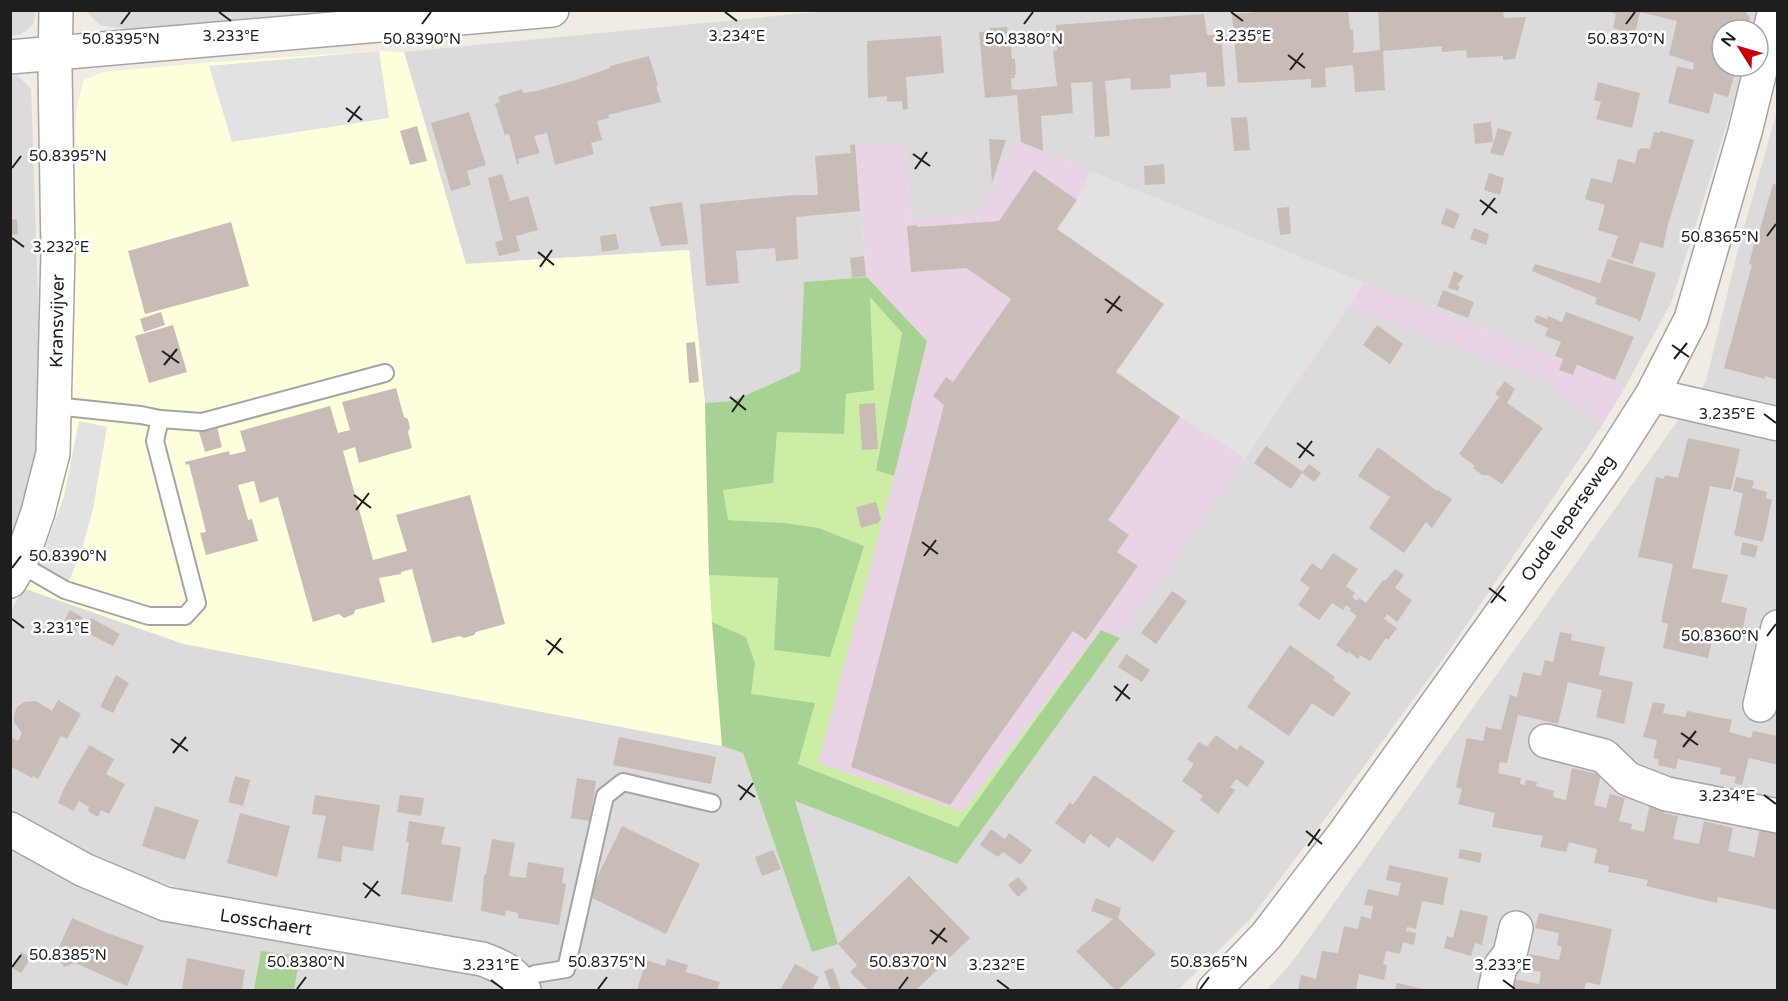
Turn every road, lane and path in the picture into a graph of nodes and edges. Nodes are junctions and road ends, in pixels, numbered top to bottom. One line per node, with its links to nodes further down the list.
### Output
1 (56, 10): 4 (street, Kransvijver)
2 (552, 10): 4 (street)
3 (1775, 10): 7 (street, Oude Ieperseweg)
4 (56, 53): 5 (street); 8 (street, Kransvijver)
5 (10, 57)
6 (385, 373): 9 (lane)
7 (1652, 395): 10 (street); 20 (street, Oude Ieperseweg)
8 (55, 406): 9 (lane); 11 (street, Kransvijver)
9 (160, 419): 11 (lane)
10 (1778, 424)
11 (15, 573)
12 (1778, 627): 13 (street)
13 (1760, 705)
14 (1546, 741): 16 (street)
15 (712, 803): 19 (lane)
16 (1778, 816)
17 (10, 829): 19 (street, Losschaert)
18 (1516, 928): 21 (street)
19 (522, 986)
20 (1214, 990)
21 (1495, 990)

